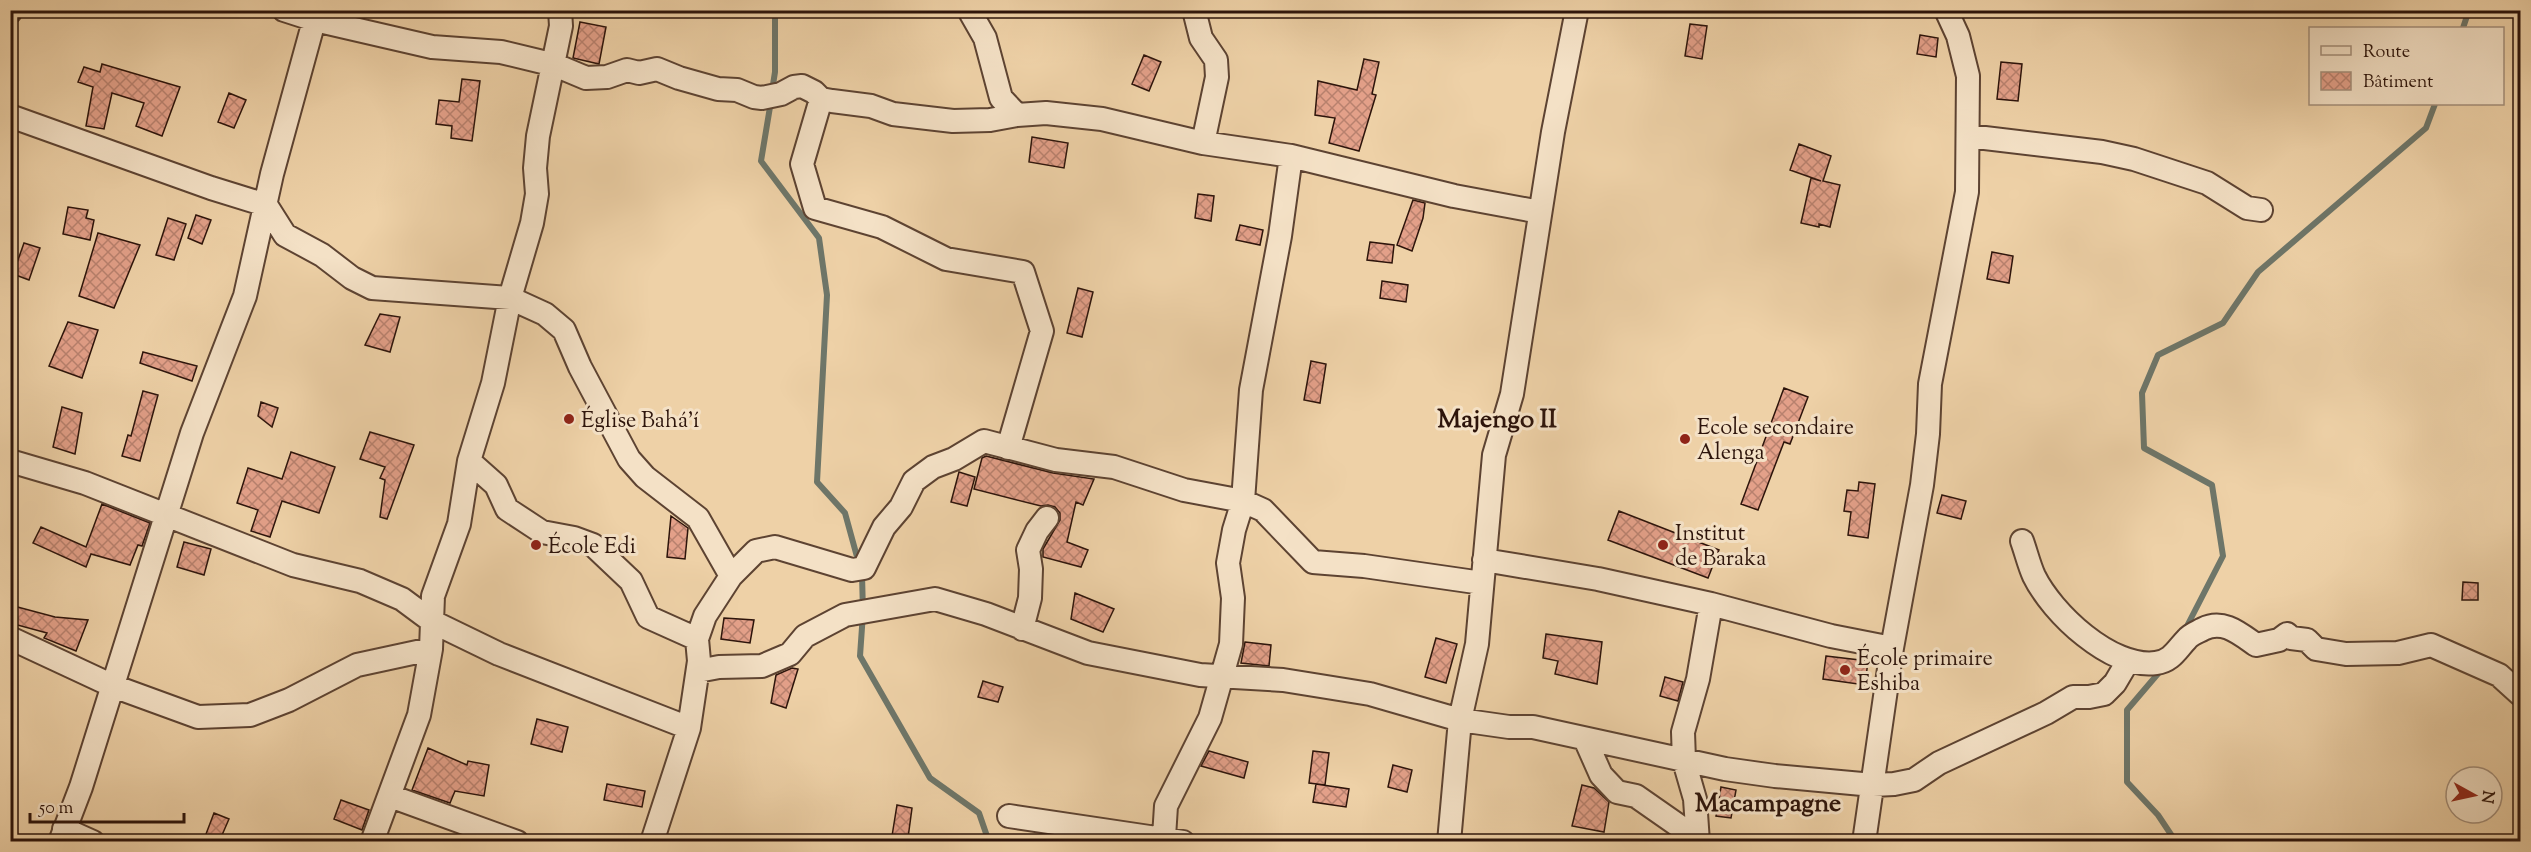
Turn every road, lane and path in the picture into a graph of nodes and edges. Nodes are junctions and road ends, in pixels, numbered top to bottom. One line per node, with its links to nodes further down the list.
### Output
1 (284, 10): 8 (street)
2 (560, 10): 9 (street)
3 (969, 10): 12 (street)
4 (1179, 10): 10 (street)
5 (1194, 10): 10 (street)
6 (1577, 10): 19 (street)
7 (1946, 10): 14 (street)
8 (316, 15): 9 (street); 17 (street)
9 (555, 65): 11 (street); 20 (street)
10 (1217, 77): 15 (street)
11 (821, 99): 12 (street); 21 (street)
12 (1017, 115): 15 (street)
13 (10, 116): 17 (street)
14 (1968, 136): 18 (street); 36 (street)
15 (1203, 143): 16 (street)
16 (1291, 156): 19 (street); 24 (street)
17 (266, 205): 20 (street); 25 (street)
18 (2261, 210)
19 (1540, 212): 28 (street)
20 (510, 298): 23 (street); 29 (street)
21 (1008, 448): 24 (street); 29 (street)
22 (10, 460): 25 (street)
23 (469, 461): 32 (street); 35 (street)
24 (1243, 501): 30 (street); 40 (street)
25 (165, 516): 32 (street); 41 (street)
26 (1047, 518): 33 (street)
27 (2022, 541): 38 (street)
28 (1484, 560): 30 (street); 31 (street)
29 (731, 576): 35 (street)
30 (1482, 583): 43 (street)
31 (1711, 604): 36 (street); 46 (street)
32 (433, 622): 37 (street); 44 (street)
33 (1022, 629): 39 (street); 40 (street)
34 (10, 638): 41 (street)
35 (697, 639): 39 (street)
36 (1892, 648): 47 (street)
37 (431, 649): 41 (street); 48 (street)
38 (2128, 661): 42 (street); 47 (street)
39 (698, 671): 44 (street)
40 (1223, 677): 43 (street); 51 (street)
41 (113, 686): 50 (street)
42 (2520, 694)
43 (1460, 720): 45 (street); 56 (street)
44 (689, 728): 55 (street)
45 (1585, 739): 46 (street); 57 (street)
46 (1684, 760): 47 (street); 58 (street)
47 (1873, 785): 59 (street)
48 (390, 796): 53 (street); 54 (street)
49 (1009, 816): 51 (street)
50 (62, 835): 52 (street)
51 (1174, 839)
52 (93, 842)
53 (372, 842)
54 (517, 842)
55 (652, 842)
56 (1449, 842)
57 (1693, 842)
58 (1698, 842)
59 (1864, 842)

